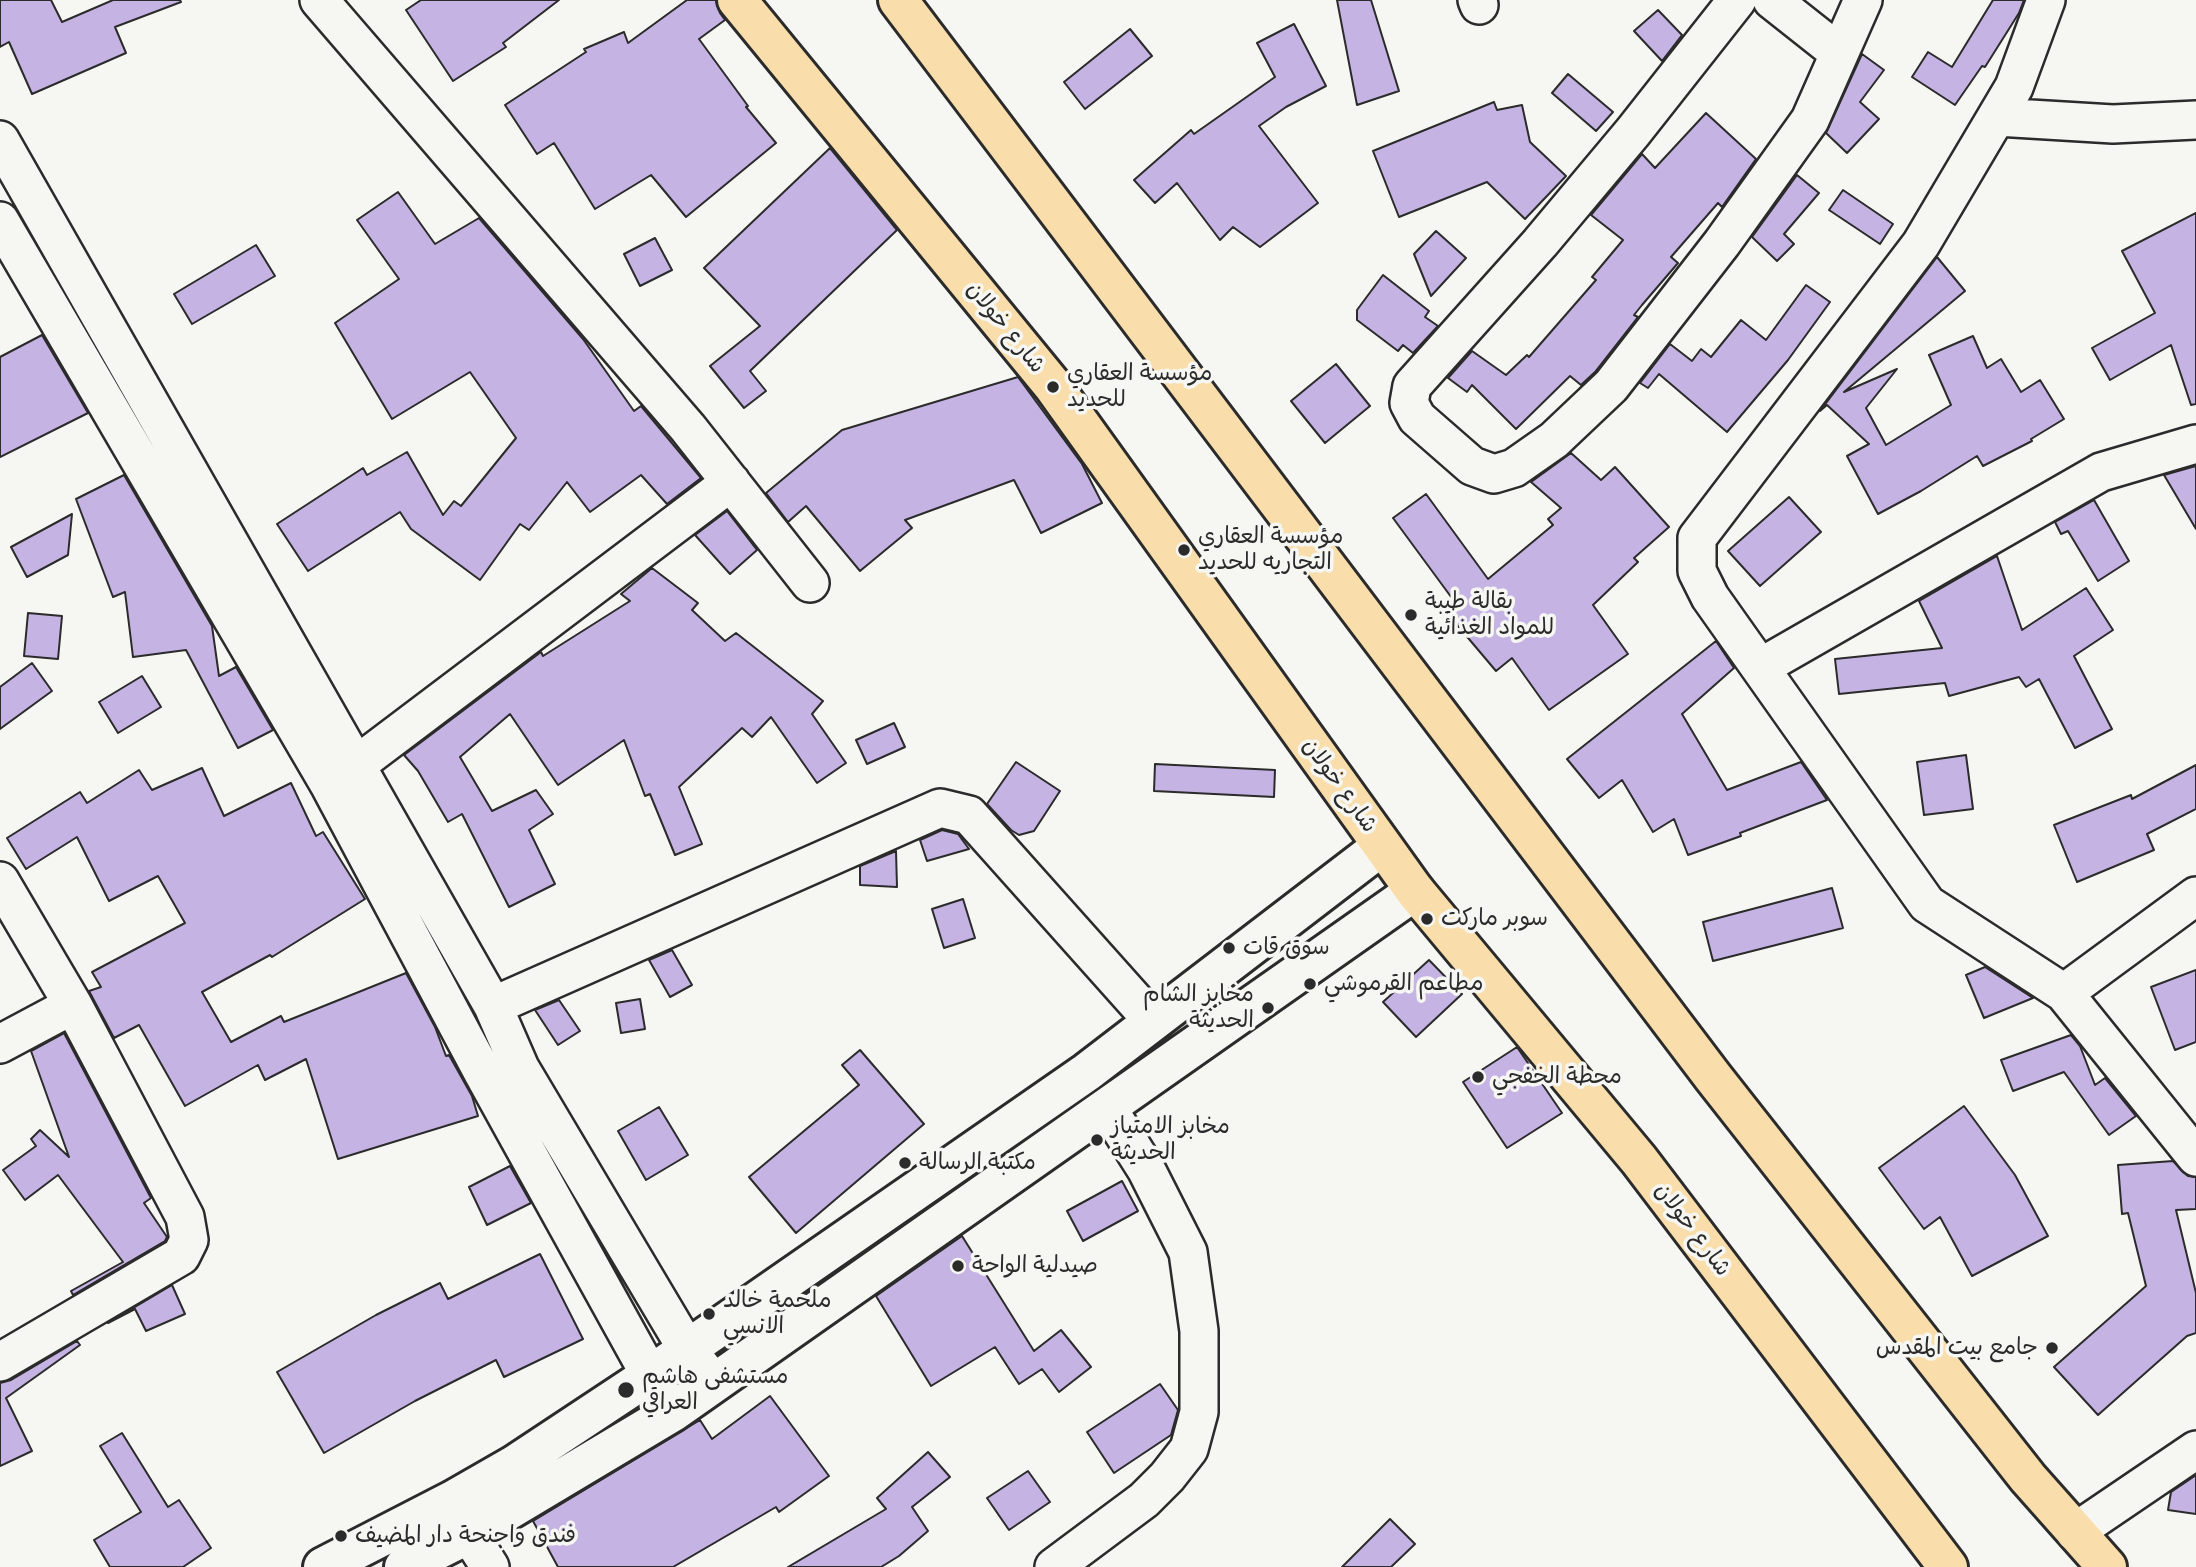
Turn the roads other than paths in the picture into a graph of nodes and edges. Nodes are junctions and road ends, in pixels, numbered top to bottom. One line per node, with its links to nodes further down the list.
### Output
1 (319, 0): 14 (street)
2 (737, 0): 18 (main road, شارع خولان)
3 (898, 0): 35 (main road)
4 (1737, 0): 8 (street)
5 (1772, 0): 8 (street)
6 (1863, 0): 8 (street)
7 (2046, 0): 9 (street)
8 (1839, 53)
9 (1997, 117): 10 (street); 16 (street)
10 (2196, 120)
11 (0, 140): 17 (street)
12 (0, 221): 31 (street)
13 (2196, 444): 16 (street)
14 (731, 482): 15 (street); 17 (street)
15 (810, 583)
16 (1761, 667): 22 (street)
17 (355, 766): 24 (street)
18 (1382, 846): 20 (main road, شارع خولان); 25 (street)
19 (0, 881): 23 (street)
20 (1415, 891): 27 (street); 41 (main road, شارع خولان)
21 (2196, 896): 22 (street)
22 (2064, 993): 28 (street)
23 (73, 1005): 26 (street); 30 (street)
24 (493, 1006): 25 (street); 29 (street)
25 (1153, 1021): 29 (street)
26 (0, 1044)
27 (1108, 1109): 32 (street); 40 (street)
28 (2196, 1157)
29 (687, 1349): 31 (street); 32 (street)
30 (0, 1362)
31 (650, 1375): 33 (street); 37 (street)
32 (715, 1383): 33 (street)
33 (673, 1412): 36 (street)
34 (2196, 1450): 35 (street)
35 (2075, 1532): 42 (main road)
36 (469, 1534): 38 (street); 39 (street)
37 (323, 1567)
38 (404, 1567)
39 (490, 1567)
40 (1054, 1567)
41 (1948, 1567)
42 (2107, 1567)

